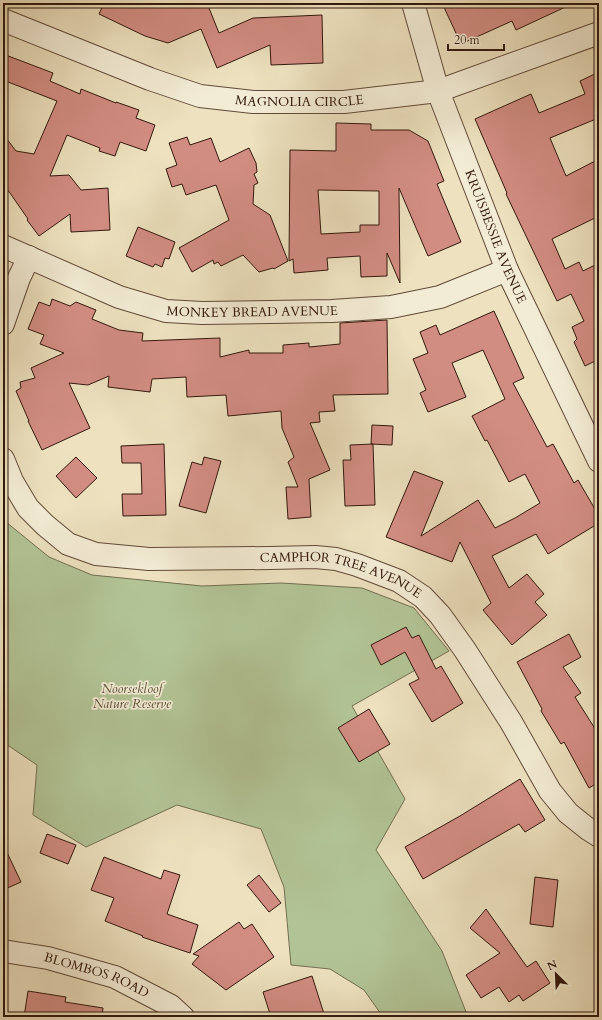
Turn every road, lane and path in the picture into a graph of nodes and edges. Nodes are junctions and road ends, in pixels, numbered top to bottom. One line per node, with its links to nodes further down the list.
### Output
1 (413, 3): 4 (street, KRUISBESSIE AVENUE)
2 (3, 20): 4 (street, MAGNOLIA CIRCLE)
3 (599, 33): 4 (street, MAGNOLIA CIRCLE)
4 (438, 91): 7 (street, KRUISBESSIE AVENUE)
5 (3, 246): 6 (street, MONKEY BREAD AVENUE)
6 (29, 257): 7 (street, MONKEY BREAD AVENUE); 8 (street)
7 (507, 270): 10 (street, KRUISBESSIE AVENUE)
8 (3, 324)
9 (3, 459): 11 (street, CAMPHOR TREE AVENUE)
10 (599, 461)
11 (599, 836)
12 (3, 951): 13 (street, BLOMBOS ROAD)
13 (183, 1017)

